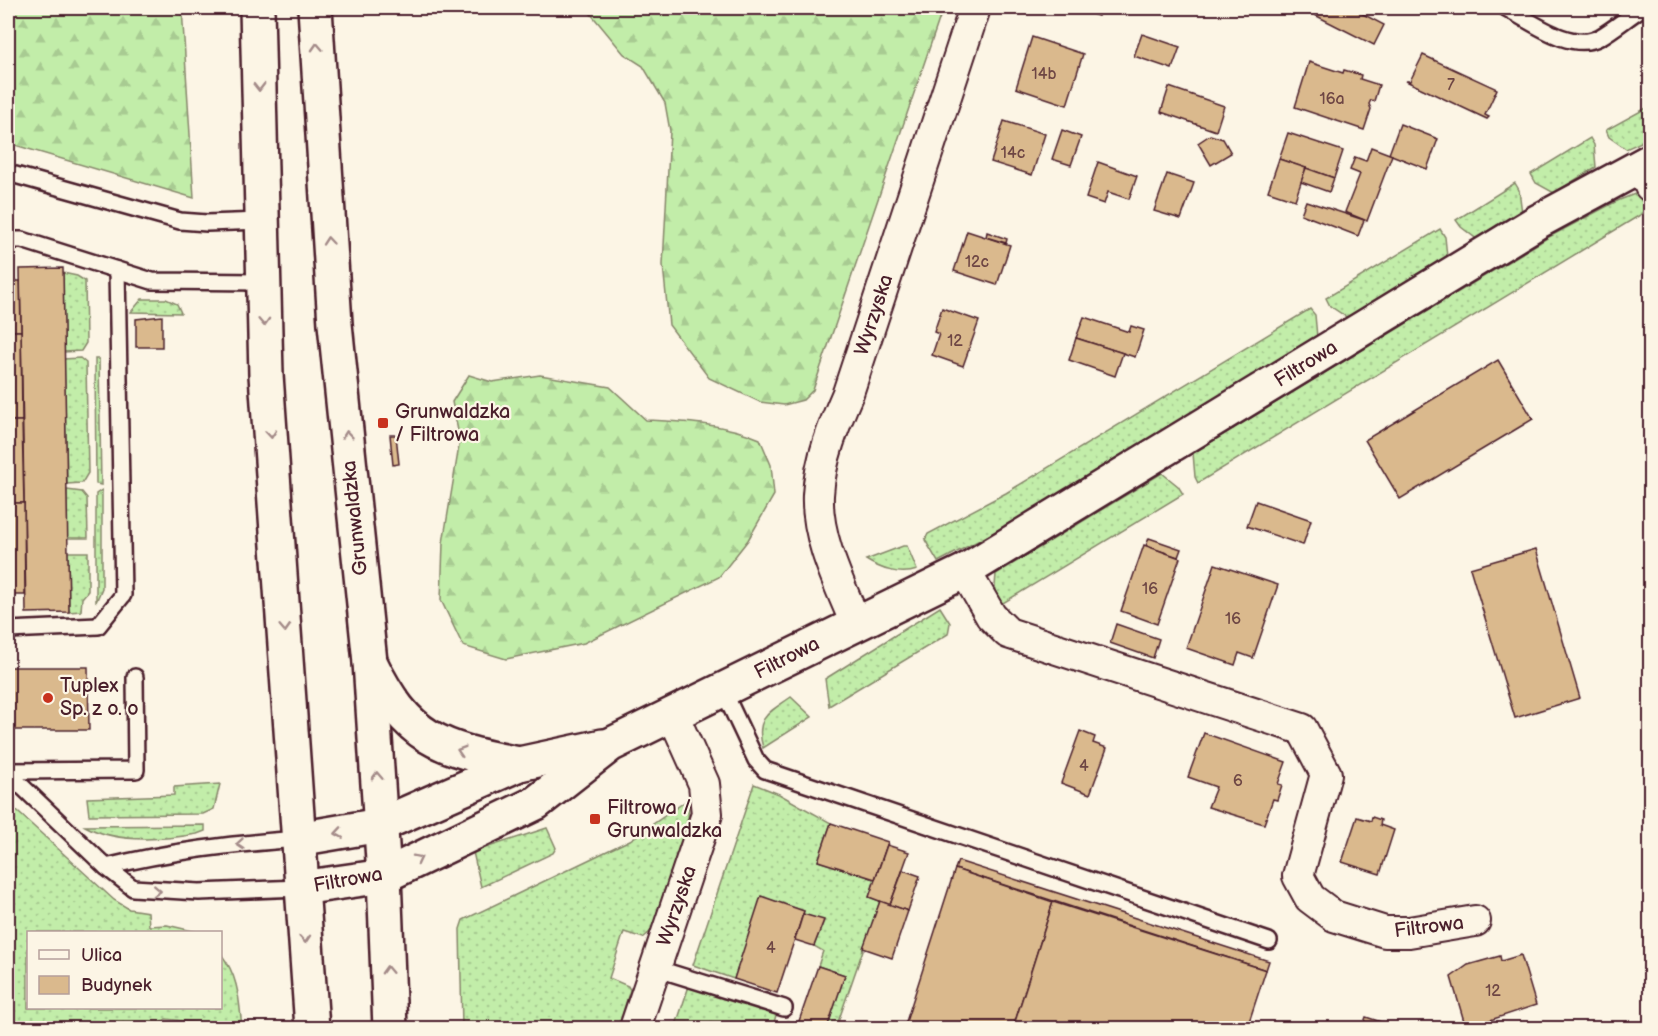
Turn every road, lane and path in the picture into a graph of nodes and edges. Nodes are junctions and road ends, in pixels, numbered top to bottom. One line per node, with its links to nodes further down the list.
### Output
1 (257, 8): 8 (street, one-way to 8)
2 (315, 8): 15 (street, Grunwaldzka, one-way to 2)
3 (975, 8): 13 (street, Wyrzyska)
4 (1506, 8): 5 (lane)
5 (1641, 8)
6 (1648, 170): 12 (street, Filtrowa)
7 (8, 173): 8 (lane)
8 (261, 221): 11 (street)
9 (8, 240): 10 (lane)
10 (117, 270): 11 (lane); 14 (lane)
11 (262, 282): 23 (street, one-way to 23)
12 (964, 571): 13 (street, Filtrowa); 27 (street, Filtrowa)
13 (856, 624): 17 (street, Filtrowa)
14 (8, 630)
15 (370, 662): 20 (street, one-way to 15); 22 (street, Grunwaldzka, one-way to 15)
16 (135, 677): 21 (lane)
17 (723, 690): 18 (street, Filtrowa); 28 (lane)
18 (673, 716): 19 (street, Filtrowa); 29 (street, Wyrzyska)
19 (610, 745): 20 (street, Filtrowa); 25 (street, Filtrowa, one-way to 19)
20 (519, 764): 22 (street, Filtrowa)
21 (8, 772): 24 (lane)
22 (380, 825): 23 (street, Filtrowa, one-way to 23); 25 (street, Grunwaldzka)
23 (298, 839): 24 (lane, one-way to 24); 26 (street)
24 (106, 867): 26 (lane, one-way to 26)
25 (384, 876): 26 (street, Filtrowa); 32 (street, Grunwaldzka, one-way to 25)
26 (301, 888): 31 (street, one-way to 31)
27 (1475, 921)
28 (1269, 941)
29 (655, 968): 30 (lane); 33 (street, Wyrzyska)
30 (784, 1008)
31 (312, 1029)
32 (390, 1029)
33 (635, 1029)

